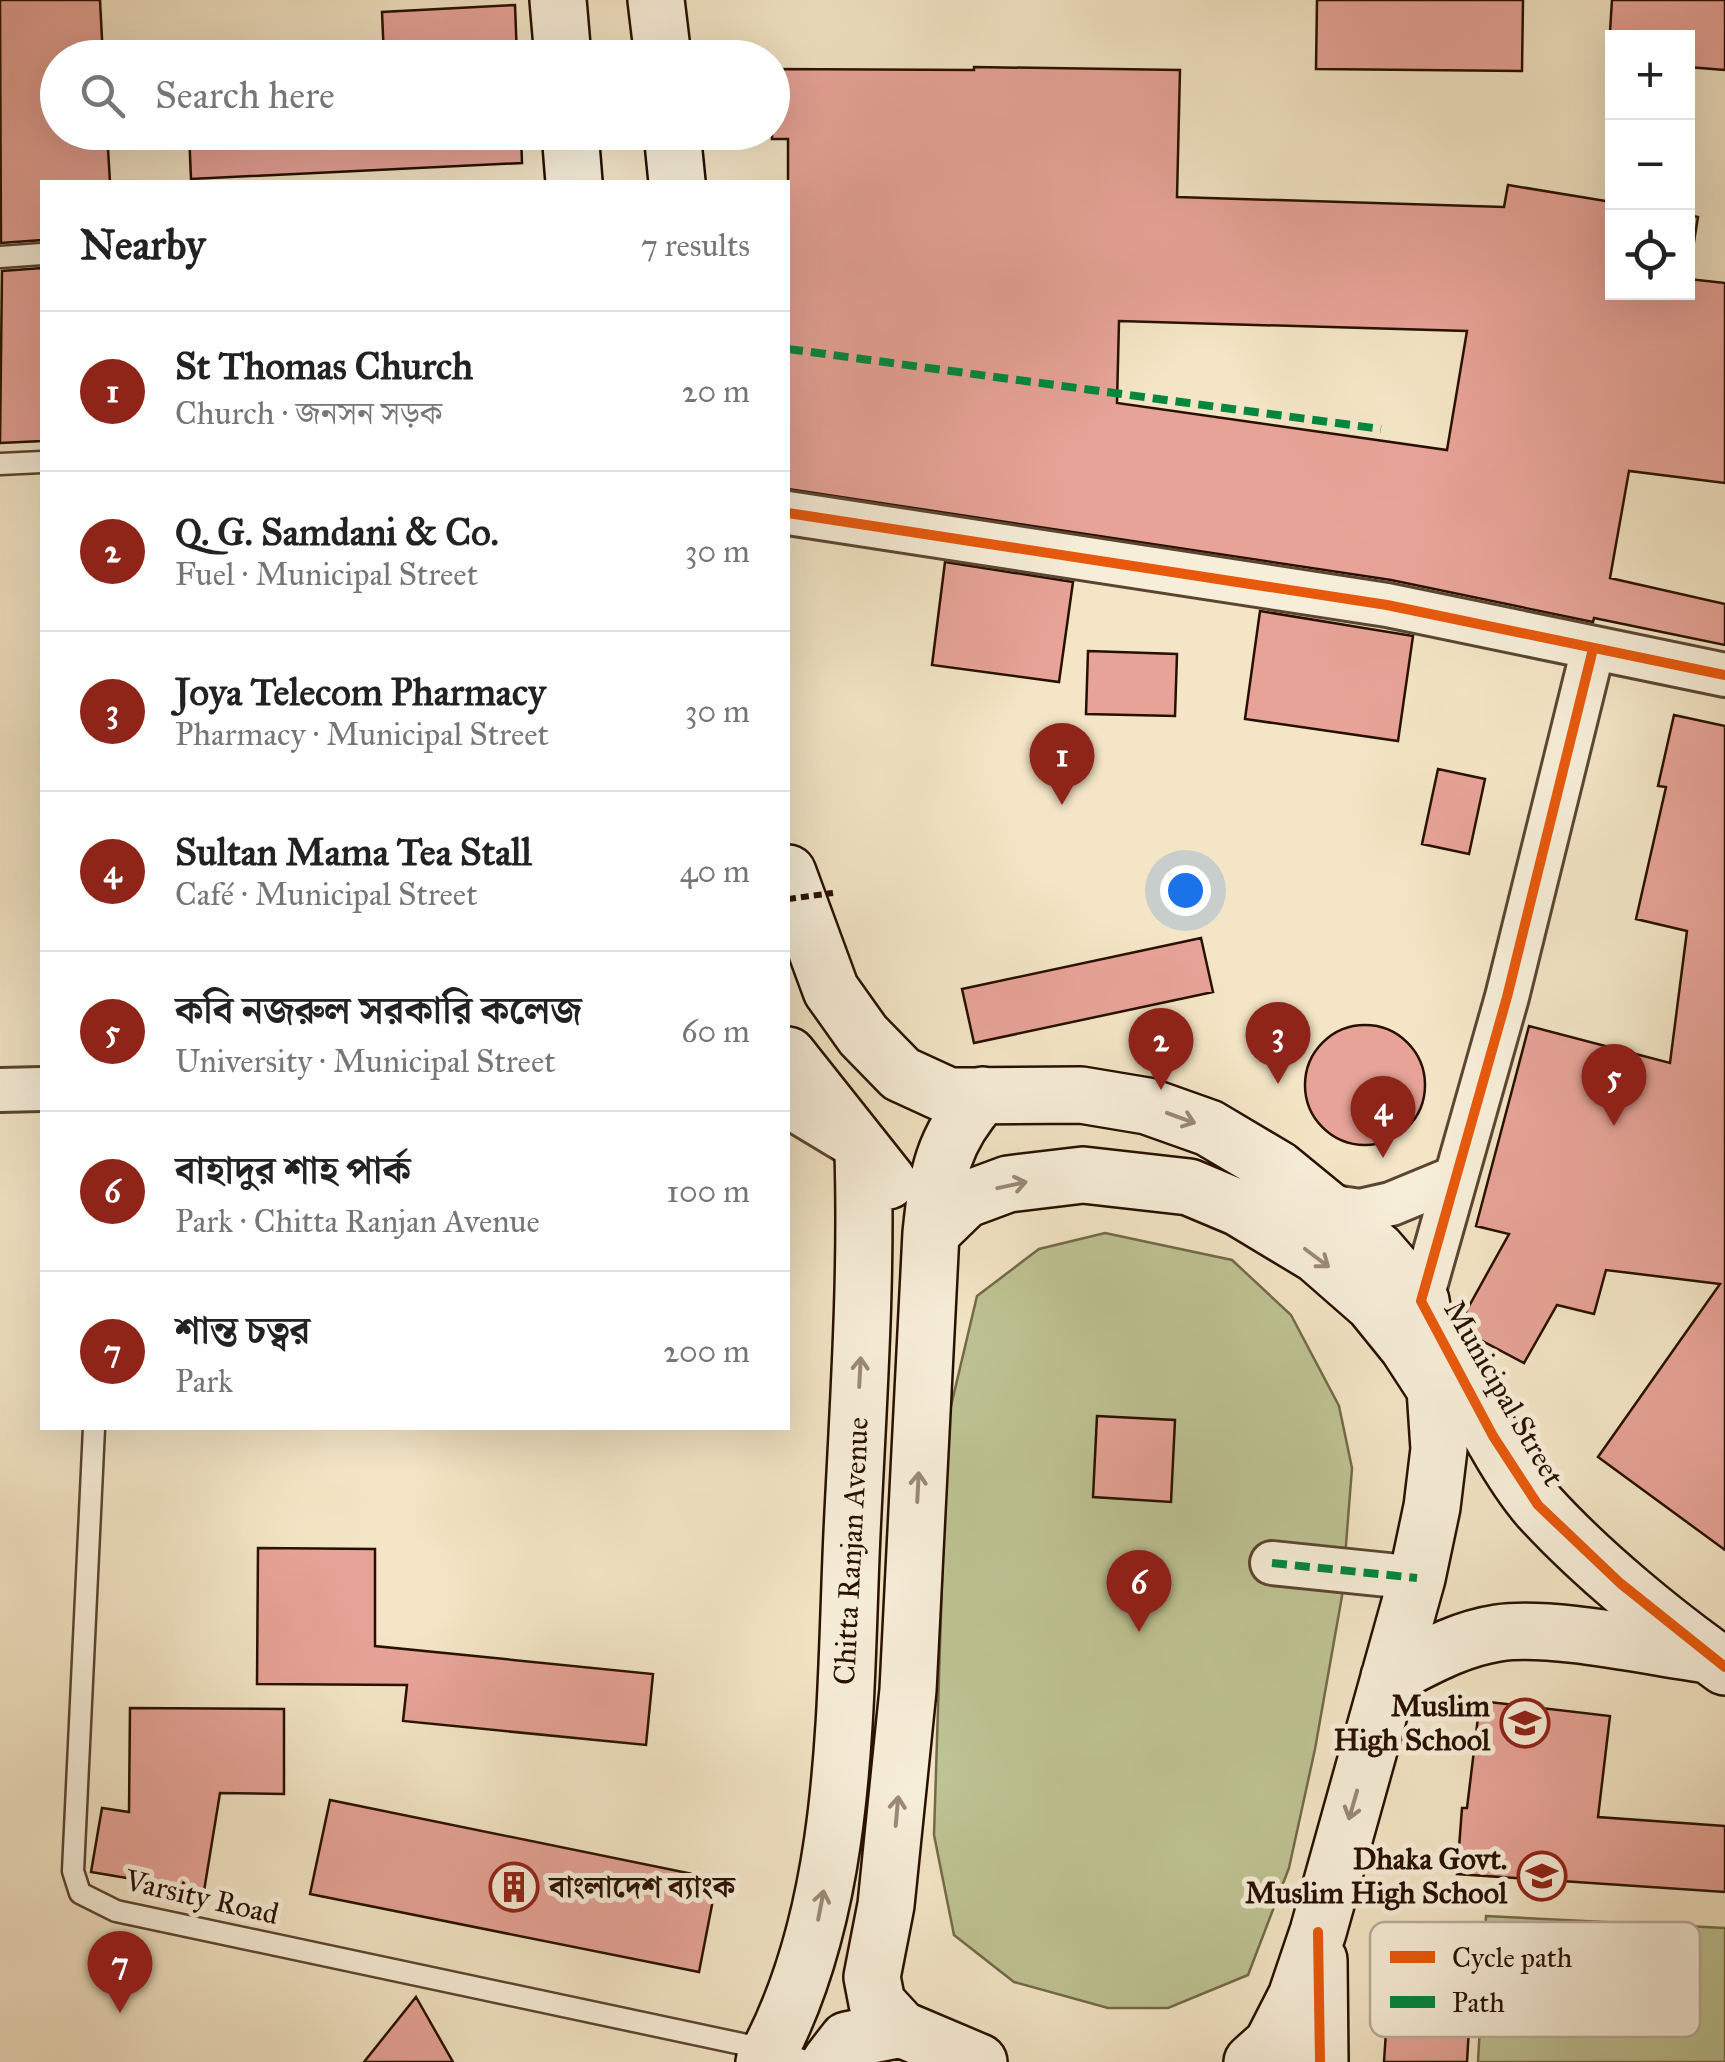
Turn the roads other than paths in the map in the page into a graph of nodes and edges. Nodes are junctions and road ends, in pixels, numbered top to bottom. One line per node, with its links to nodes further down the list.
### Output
1 (558, 0): 3 (main road)
2 (656, 0): 4 (main road)
3 (561, 40)
4 (661, 40)
5 (571, 150): 7 (main road)
6 (674, 150): 8 (main road)
7 (574, 180)
8 (677, 180)
9 (40, 254): 10 (lane)
10 (0, 256)
11 (40, 462): 12 (lane)
12 (0, 464)
13 (790, 513): 14 (street)
14 (1593, 649): 15 (street); 25 (street)
15 (1725, 675)
16 (810, 883): 17 (main road, Municipal Street)
17 (863, 1035): 18 (main road); 22 (main road, Municipal Street)
18 (790, 1053)
19 (790, 1056): 24 (main road)
20 (40, 1089): 21 (street)
21 (0, 1090)
22 (983, 1096): 26 (main road, Municipal Street, one-way to 26); 27 (main road)
23 (790, 1107): 24 (street)
24 (863, 1153): 27 (main road); 36 (main road, Chitta Ranjan Avenue, one-way to 24)
25 (1454, 1178): 26 (street); 28 (street)
26 (1328, 1206): 28 (main road, Municipal Street)
27 (931, 1234): 29 (main road, one-way to 29); 37 (main road, one-way to 27)
28 (1421, 1301): 29 (main road, Municipal Street); 33 (main road, Municipal Street)
29 (1435, 1389): 32 (main road, Municipal Street)
30 (94, 1430): 39 (lane, Varsity Road)
31 (1272, 1563): 32 (street)
32 (1417, 1578): 34 (main road, Municipal Street)
33 (1716, 1661): 34 (main road)
34 (1389, 1677): 35 (main road, Municipal Street, one-way to 35)
35 (1318, 1932): 42 (main road); 43 (main road)
36 (804, 1964): 37 (main road); 39 (main road, Chitta Ranjan Avenue)
37 (872, 1976): 38 (main road)
38 (901, 2029): 40 (main road); 41 (main road)
39 (781, 2058)
40 (830, 2062)
41 (979, 2062)
42 (1252, 2062)
43 (1320, 2062)

